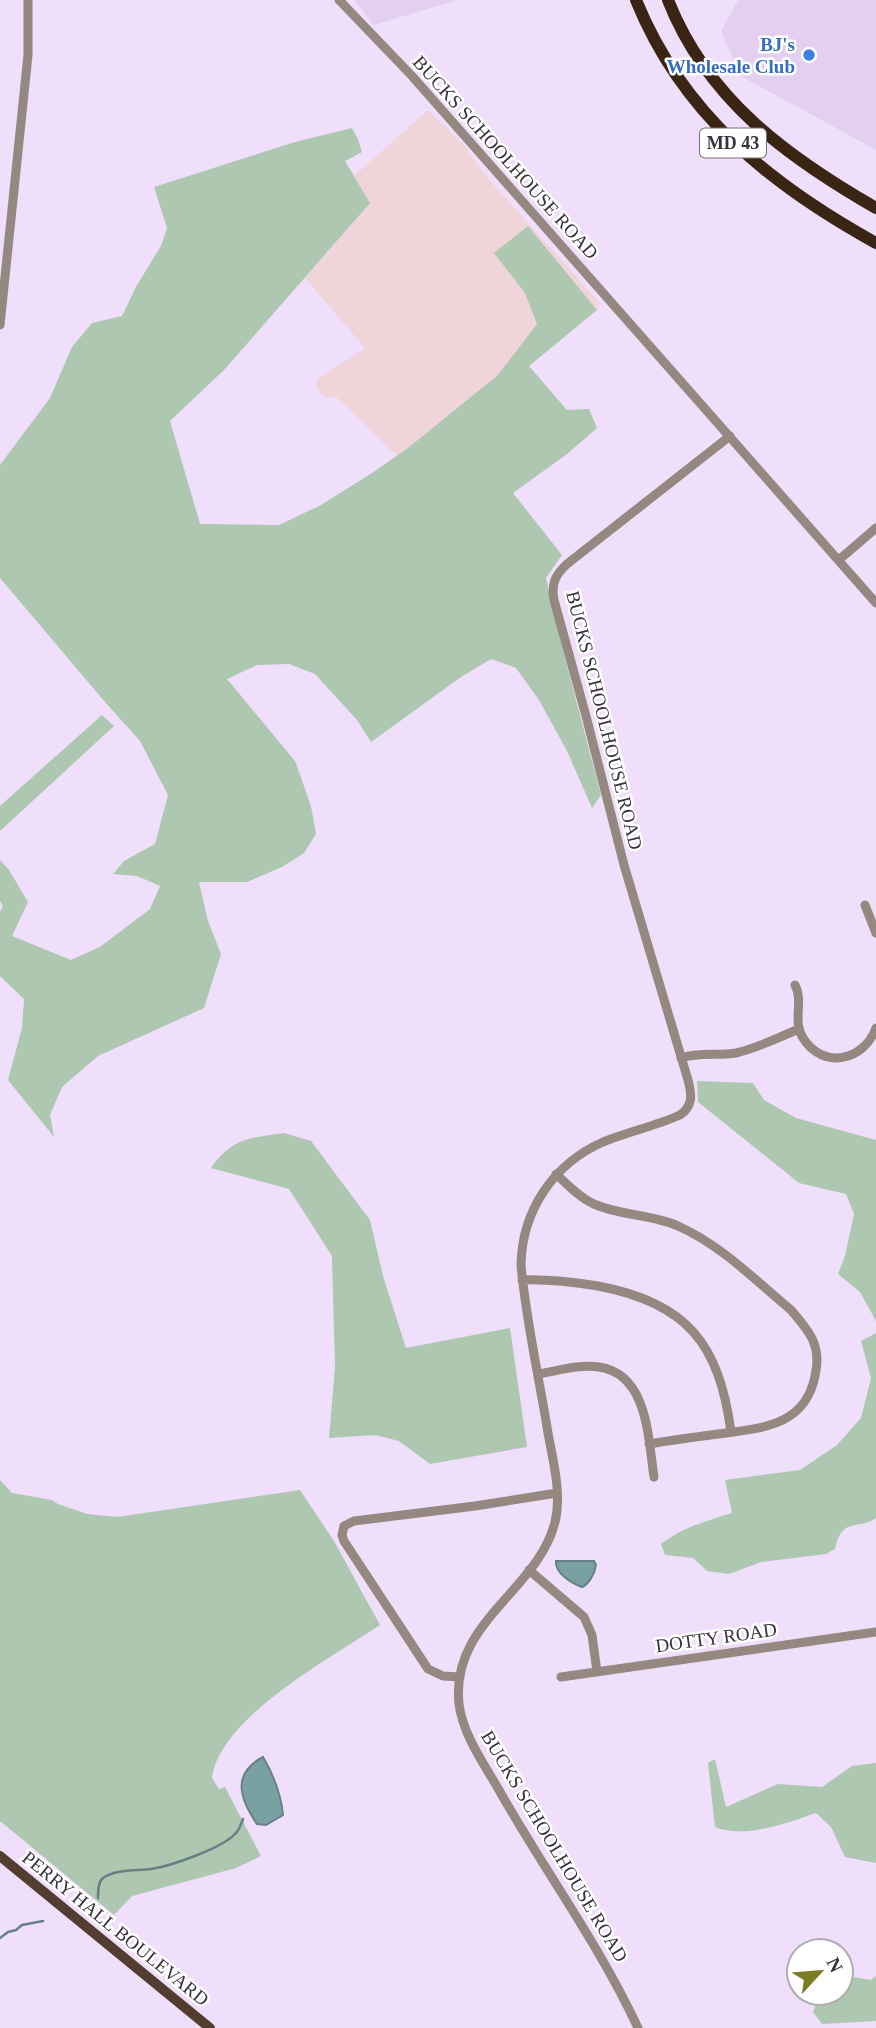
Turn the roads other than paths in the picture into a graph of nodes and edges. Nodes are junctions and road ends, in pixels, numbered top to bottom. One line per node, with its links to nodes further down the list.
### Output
1 (28, 0): 7 (street)
2 (339, 0): 8 (street, BUCKS SCHOOLHOUSE ROAD)
3 (636, 0): 6 (highway, MD 43)
4 (668, 0): 5 (highway, MD 43)
5 (876, 208)
6 (876, 243)
7 (0, 325)
8 (730, 436): 10 (street); 17 (street, BUCKS SCHOOLHOUSE ROAD)
9 (876, 528): 10 (street)
10 (840, 559): 11 (street)
11 (876, 603)
12 (865, 905): 13 (street)
13 (876, 933)
14 (795, 985): 16 (street)
15 (876, 1028): 16 (street)
16 (799, 1029): 17 (street)
17 (681, 1058): 18 (street, BUCKS SCHOOLHOUSE ROAD)
18 (556, 1174): 19 (street, BUCKS SCHOOLHOUSE ROAD); 21 (street)
19 (522, 1280): 20 (street, BUCKS SCHOOLHOUSE ROAD); 21 (street)
20 (538, 1374): 22 (street); 24 (street, BUCKS SCHOOLHOUSE ROAD)
21 (731, 1432): 22 (street)
22 (649, 1444): 23 (street)
23 (654, 1477)
24 (557, 1493): 25 (street, BUCKS SCHOOLHOUSE ROAD); 28 (street)
25 (529, 1570): 27 (street); 28 (street, BUCKS SCHOOLHOUSE ROAD)
26 (876, 1632): 27 (street, DOTTY ROAD)
27 (597, 1672): 29 (street, DOTTY ROAD)
28 (460, 1677): 32 (street, BUCKS SCHOOLHOUSE ROAD)
29 (561, 1677)
30 (0, 1856): 31 (main road, PERRY HALL BOULEVARD)
31 (210, 2028)
32 (638, 2028)

